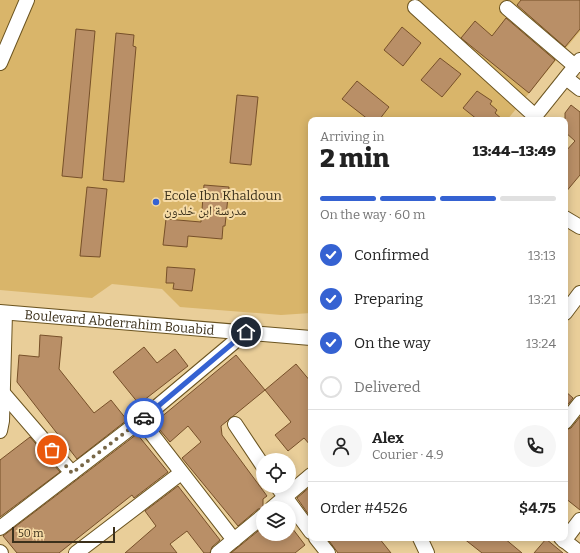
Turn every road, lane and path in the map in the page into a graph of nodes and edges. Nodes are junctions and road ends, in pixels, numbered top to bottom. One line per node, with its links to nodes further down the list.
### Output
1 (27, 0): 4 (street)
2 (414, 7): 9 (street)
3 (507, 8): 6 (street)
4 (4, 42): 5 (street)
5 (0, 63)
6 (578, 63): 7 (street)
7 (566, 78): 8 (street); 10 (street)
8 (580, 89)
9 (532, 117)
10 (534, 117)
11 (568, 220): 12 (street)
12 (580, 227)
13 (580, 293): 14 (street)
14 (568, 309)
15 (2, 313): 16 (street, Boulevard Abderrahim Bouabid); 18 (street)
16 (246, 332): 17 (street, Boulevard Abderrahim Bouabid); 21 (street)
17 (308, 338)
18 (3, 393): 23 (street); 25 (street)
19 (580, 403): 20 (street)
20 (568, 418)
21 (141, 420): 25 (street); 26 (street)
22 (235, 424): 24 (street)
23 (0, 431)
24 (256, 456)
25 (72, 473): 33 (street)
26 (182, 473): 36 (street); 38 (street)
27 (308, 478): 29 (street)
28 (282, 493): 29 (street)
29 (285, 498): 30 (street); 34 (street)
30 (281, 501)
31 (580, 520): 35 (street)
32 (256, 522): 36 (street)
33 (0, 528)
34 (308, 528)
35 (568, 533)
36 (234, 540): 39 (street)
37 (565, 541): 40 (street)
38 (76, 553)
39 (218, 553)
40 (580, 553)

